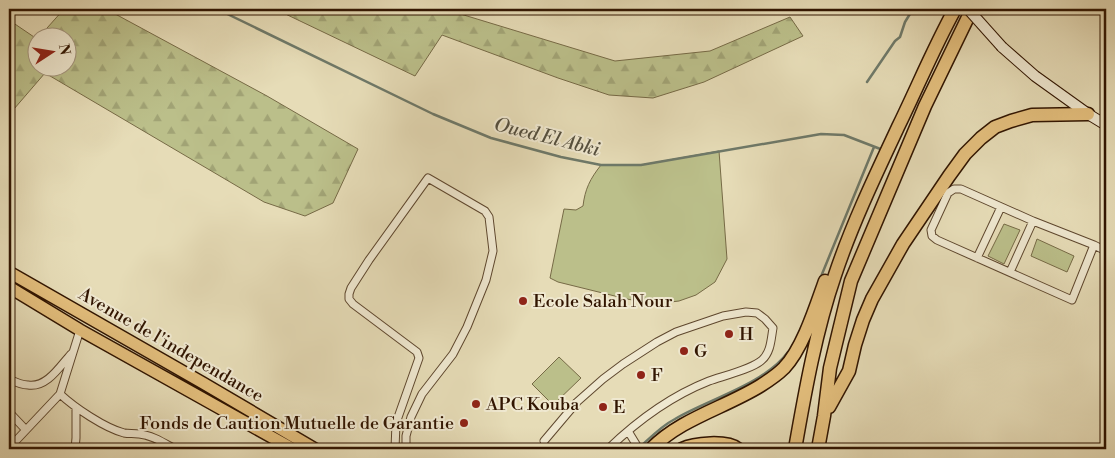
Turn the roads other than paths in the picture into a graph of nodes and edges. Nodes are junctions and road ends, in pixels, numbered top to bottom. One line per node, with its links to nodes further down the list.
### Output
1 (955, 9): 4 (highway)
2 (968, 9): 5 (street, bridge)
3 (972, 9): 21 (highway)
4 (905, 112): 34 (highway); 37 (highway)
5 (1088, 114): 6 (street); 21 (highway)
6 (1106, 124)
7 (1001, 207): 8 (street); 11 (street); 11 (street)
8 (1034, 221): 9 (street); 13 (street)
9 (1094, 245): 10 (street); 13 (street)
10 (1106, 251)
11 (977, 258): 13 (street)
12 (9, 272): 30 (main road, Avenue de l'independance)
13 (1010, 272)
14 (9, 287): 15 (main road)
15 (80, 330): 16 (street); 29 (main road)
16 (73, 352): 17 (street); 18 (street)
17 (9, 379)
18 (60, 394): 19 (street); 22 (street)
19 (76, 408): 27 (street); 28 (street)
20 (9, 412): 22 (street)
21 (824, 416): 38 (highway)
22 (26, 430): 26 (street)
23 (628, 431): 24 (street); 25 (street); 33 (street)
24 (544, 441)
25 (638, 447)
26 (9, 448)
27 (75, 449)
28 (175, 449)
29 (293, 449)
30 (315, 449)
31 (395, 449): 32 (street)
32 (406, 449)
33 (608, 449)
34 (651, 449)
35 (682, 449): 36 (highway)
36 (738, 449)
37 (795, 449)
38 (820, 449)

